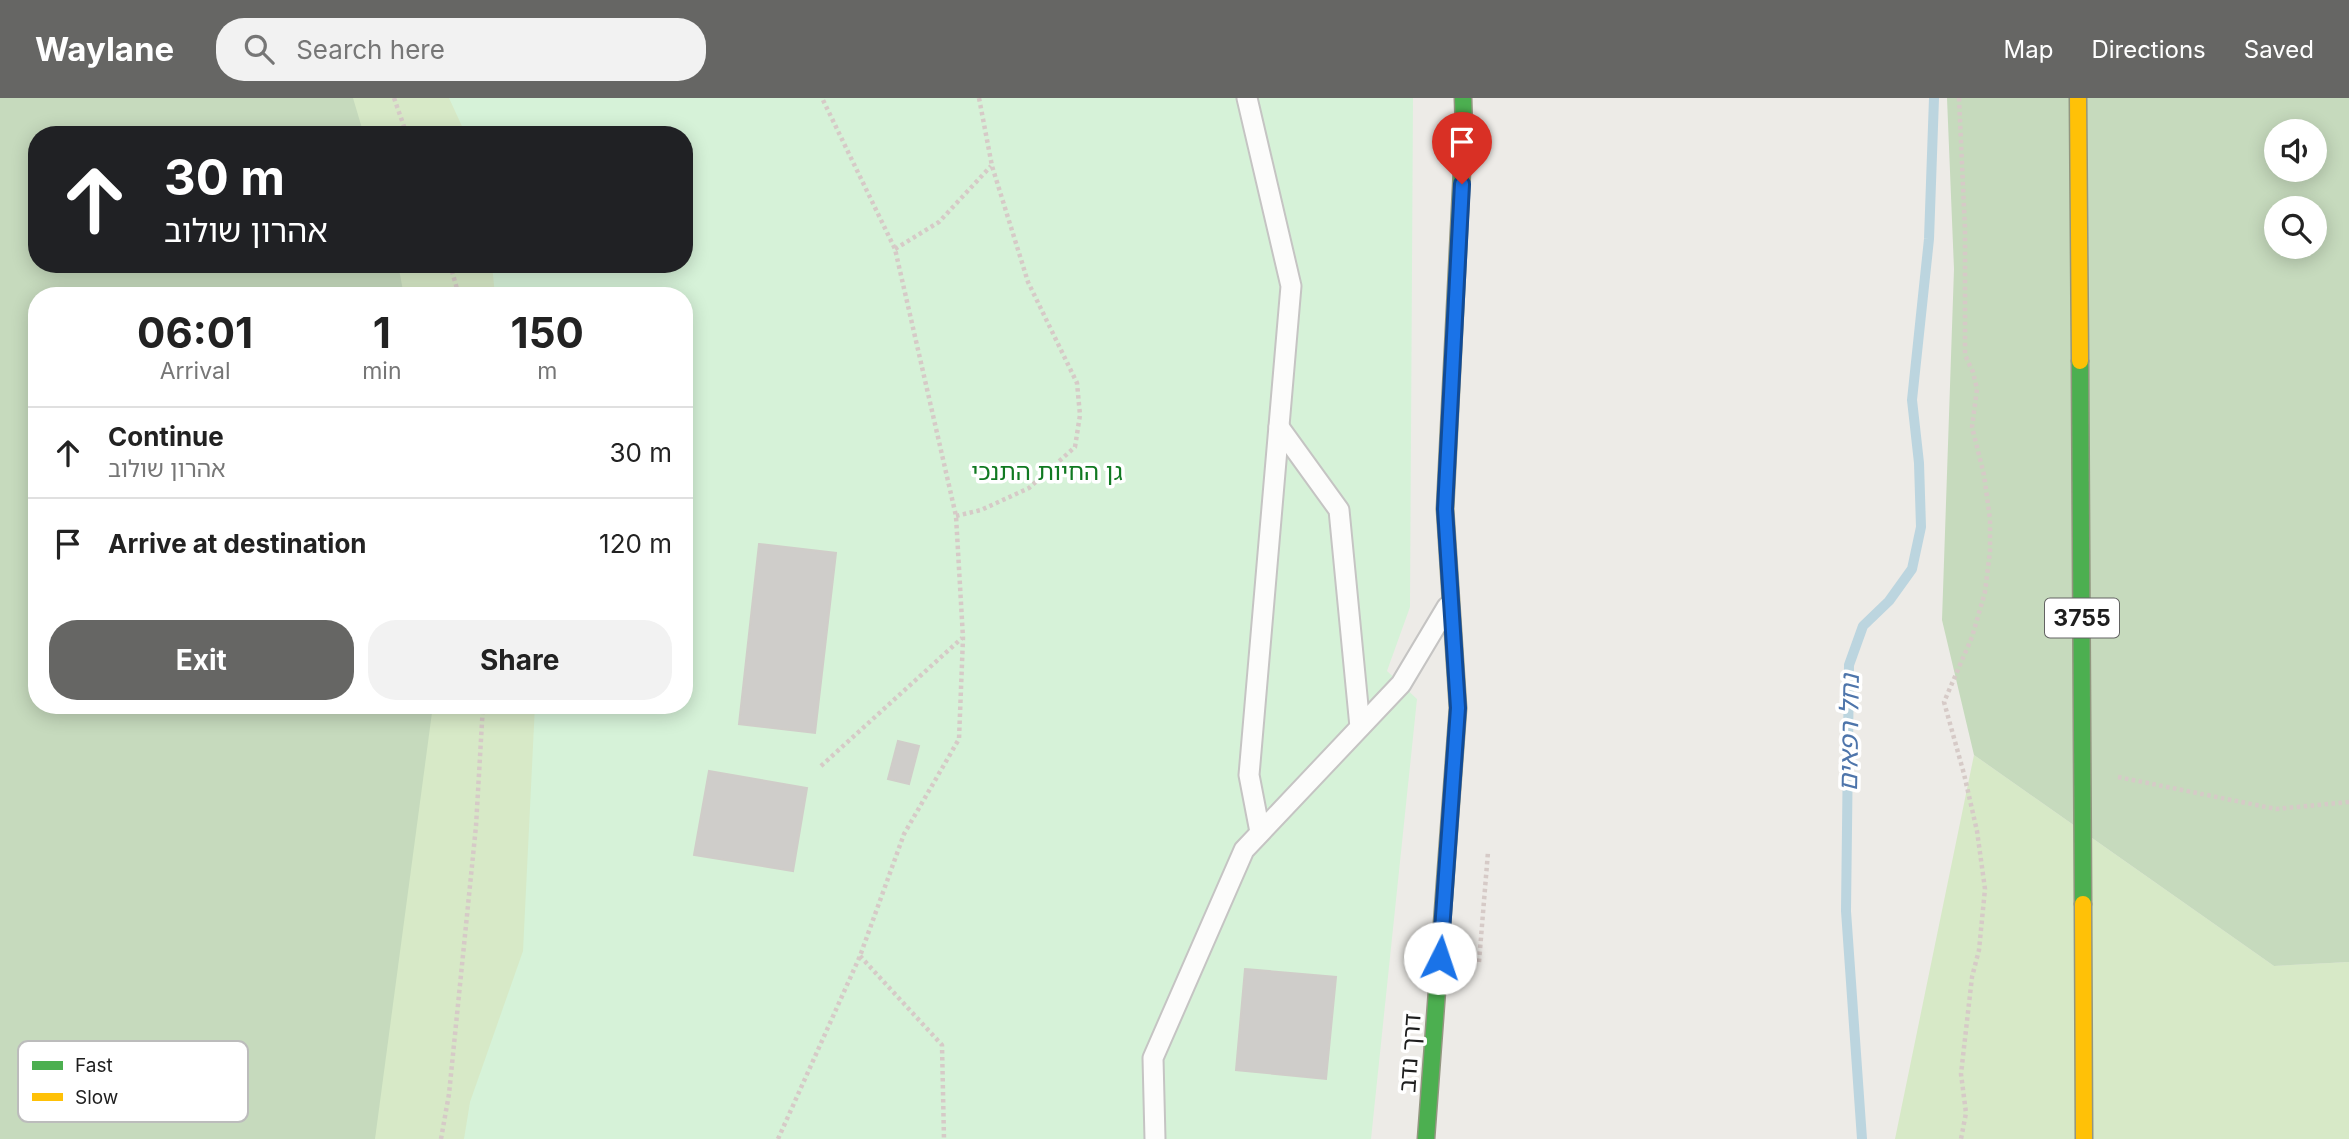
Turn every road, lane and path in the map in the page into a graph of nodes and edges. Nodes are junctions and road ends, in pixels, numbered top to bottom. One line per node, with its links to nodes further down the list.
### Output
1 (394, 98): 8 (path)
2 (822, 98): 10 (path)
3 (979, 98): 9 (path)
4 (1247, 98): 11 (lane)
5 (1463, 98): 13 (street, דרך נדב)
6 (1959, 98): 27 (path)
7 (2078, 98): 18 (street, 3755)
8 (404, 126)
9 (992, 166): 10 (path); 12 (path)
10 (895, 250): 12 (path)
11 (1279, 427): 16 (lane); 20 (lane)
12 (956, 516): 14 (path)
13 (1451, 601): 16 (lane); 26 (street, דרך נדב)
14 (963, 638): 17 (path); 21 (path)
15 (482, 714): 22 (path)
16 (1360, 727): 20 (lane)
17 (821, 766)
18 (2083, 769): 19 (path); 28 (street, 3755)
19 (2349, 802)
20 (1260, 832): 25 (lane)
21 (860, 956): 23 (path); 24 (path)
22 (442, 1139)
23 (778, 1139)
24 (944, 1139)
25 (1155, 1139)
26 (1426, 1139)
27 (1961, 1139)
28 (2084, 1139)

